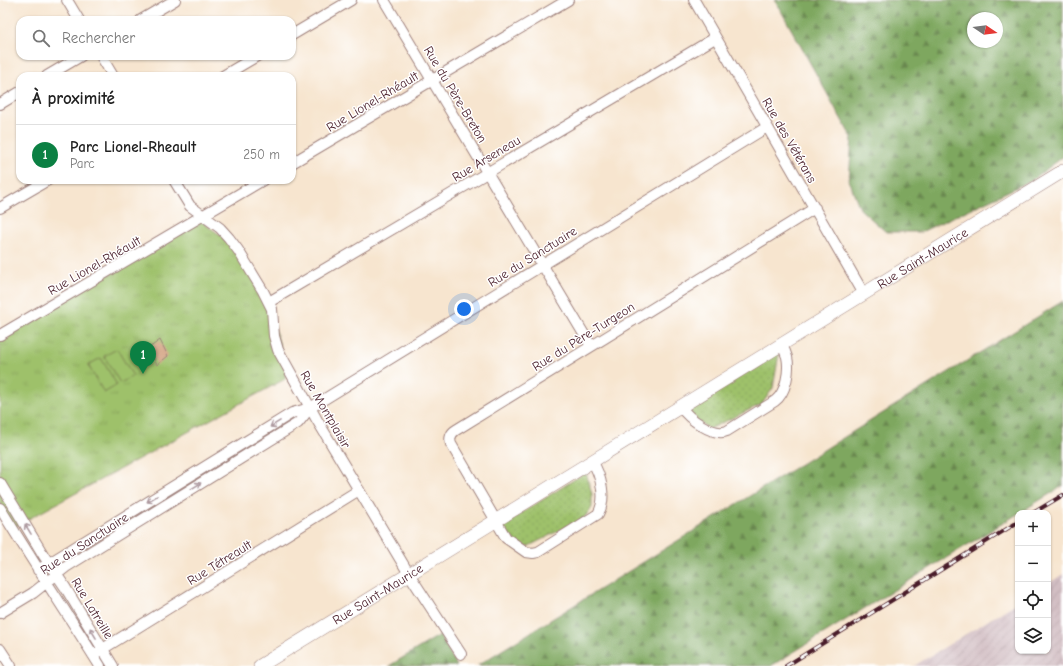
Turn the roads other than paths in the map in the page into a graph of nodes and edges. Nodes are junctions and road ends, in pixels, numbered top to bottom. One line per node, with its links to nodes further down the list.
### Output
1 (68, 0): 7 (street)
2 (175, 0): 8 (street)
3 (351, 0): 9 (street)
4 (384, 0): 17 (street, Rue du Père-Breton)
5 (568, 0): 17 (street, Rue Lionel-Rhéault)
6 (694, 0): 10 (street, Rue des Vétérans)
7 (77, 16)
8 (148, 16)
9 (296, 33)
10 (715, 38): 20 (street, Rue des Vétérans); 23 (street, Rue Arseneau)
11 (74, 60): 14 (street)
12 (103, 60): 15 (street)
13 (250, 60): 16 (street)
14 (54, 72)
15 (111, 72)
16 (230, 72)
17 (432, 80): 21 (street, Rue Lionel-Rhéault); 23 (street, Rue du Père-Breton)
18 (16, 94): 19 (street)
19 (0, 104)
20 (767, 127): 28 (street, Rue des Vétérans); 30 (street, Rue du Sanctuaire)
21 (296, 161)
22 (1063, 171): 31 (street, Rue Saint-Maurice)
23 (487, 172): 30 (street, Rue du Père-Breton); 32 (street, Rue Arseneau)
24 (41, 184): 27 (street)
25 (176, 184): 29 (street, Rue Montplaisir)
26 (256, 184): 29 (street, Rue Lionel-Rhéault)
27 (0, 208)
28 (814, 208): 31 (street, Rue des Vétérans); 35 (street, Rue du Père-Turgeon)
29 (203, 215): 32 (street, Rue Montplaisir); 33 (street, Rue Lionel-Rhéault)
30 (542, 265): 35 (street, Rue du Père-Breton); 37 (street, Rue du Sanctuaire)
31 (864, 294): 34 (street, Rue Saint-Maurice)
32 (269, 302): 37 (street, Rue Montplaisir)
33 (0, 335)
34 (781, 345): 36 (street, Rue Saint-Maurice); 36 (street)
35 (591, 346): 44 (street, Rue du Père-Turgeon)
36 (681, 407): 38 (street, Rue Saint-Maurice)
37 (310, 408): 40 (street, Rue du Sanctuaire, one-way to 40); 41 (street, Rue Montplaisir); 42 (street, Rue du Sanctuaire, one-way to 37)
38 (592, 461): 44 (street, Rue Saint-Maurice); 44 (street)
39 (0, 483): 45 (street, Rue Latreille, one-way to 39)
40 (176, 484): 42 (street); 45 (street, Rue du Sanctuaire, one-way to 45)
41 (359, 490): 48 (street, Rue Montplaisir); 52 (street, Rue Tétreault)
42 (182, 495): 47 (street, Rue du Sanctuaire)
43 (0, 508): 46 (street, Rue Latreille)
44 (495, 522): 48 (street, Rue Saint-Maurice)
45 (48, 563): 46 (street, Rue du Sanctuaire); 47 (street, Rue Latreille)
46 (38, 570): 49 (street, Rue Latreille)
47 (56, 574): 49 (street, Rue du Sanctuaire); 52 (street, Rue Latreille, one-way to 47)
48 (410, 574): 53 (street, Rue Montplaisir); 58 (street, Rue Saint-Maurice)
49 (47, 582): 50 (street, Rue du Sanctuaire); 54 (street, Rue Latreille)
50 (0, 613)
51 (0, 649): 55 (street)
52 (103, 650): 54 (street, Rue Tétreault); 57 (street, Rue Latreille)
53 (462, 654)
54 (93, 655): 56 (street, Rue Latreille)
55 (11, 666)
56 (100, 666)
57 (113, 666)
58 (260, 666)

